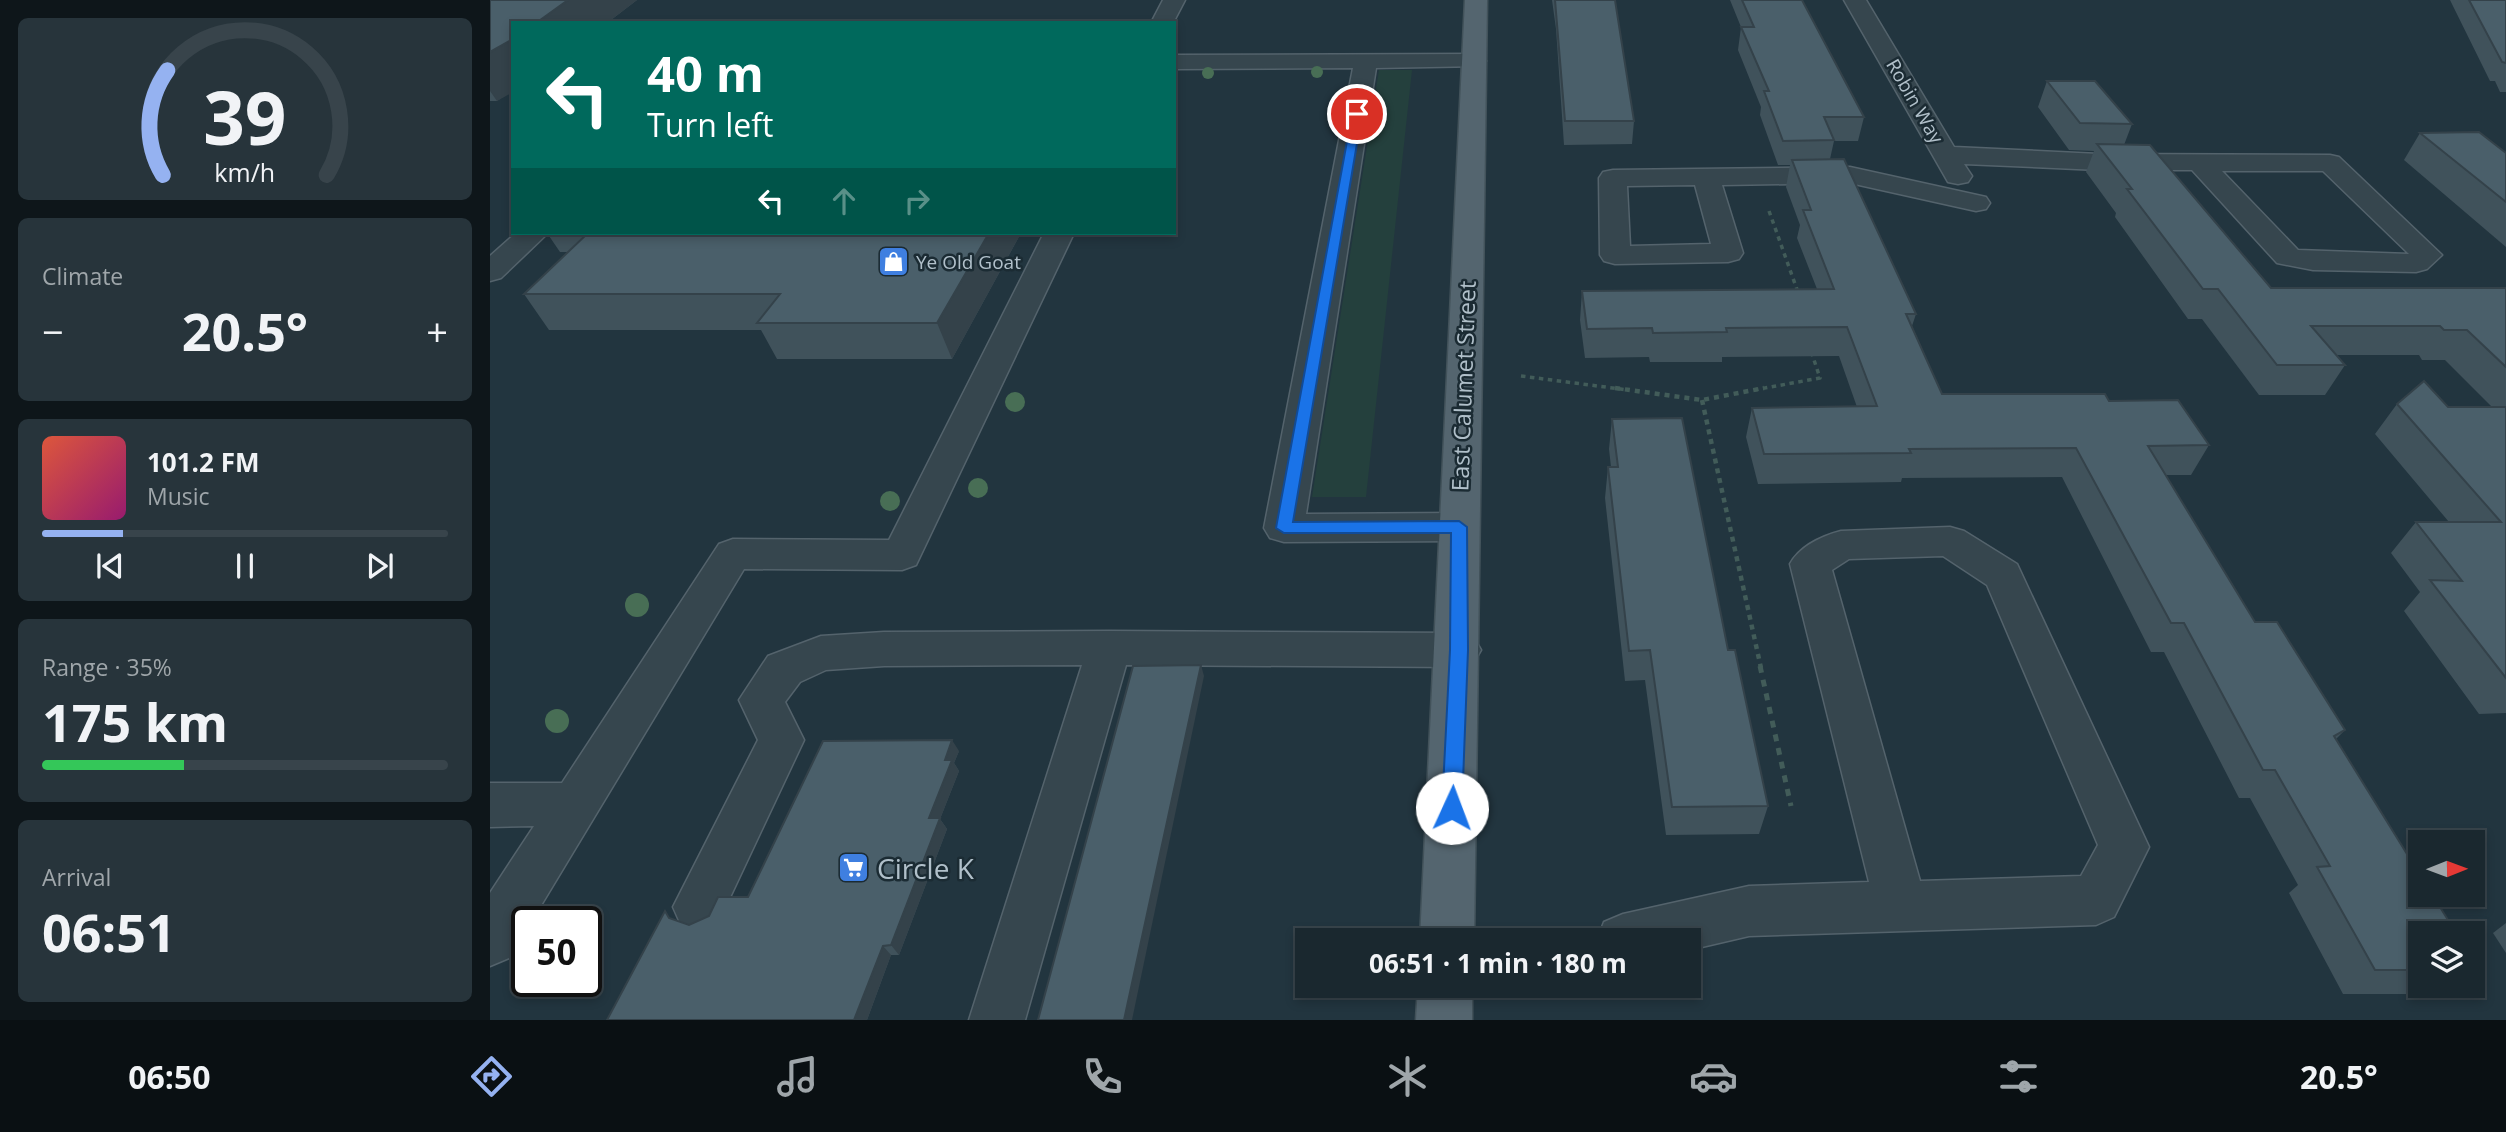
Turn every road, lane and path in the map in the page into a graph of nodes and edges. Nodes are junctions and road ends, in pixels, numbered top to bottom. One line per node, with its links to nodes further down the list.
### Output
1 (1174, 0): 4 (street)
2 (1476, 0): 6 (main road, East Calumet Street)
3 (1855, 0): 8 (street, Robin Way)
4 (1163, 21)
5 (1366, 61): 6 (street); 7 (street); 19 (street)
6 (1474, 61): 19 (main road, East Calumet Street)
7 (1176, 62)
8 (1946, 155): 9 (street); 10 (street, Robin Way)
9 (2200, 163): 9 (street)
10 (1757, 176): 11 (street); 15 (path)
11 (1706, 177): 11 (street)
12 (531, 235): 14 (street)
13 (1058, 235): 22 (street)
14 (490, 272)
15 (1803, 306)
16 (1812, 353): 18 (path)
17 (1521, 376): 18 (path)
18 (1702, 400): 24 (path)
19 (1459, 527): 21 (main road, East Calumet Street)
20 (1109, 648): 21 (street); 26 (street); 31 (street)
21 (1459, 650): 27 (main road, East Calumet Street)
22 (575, 804): 23 (street); 29 (street)
23 (490, 805)
24 (1791, 806)
25 (1900, 906): 25 (street); 28 (street)
26 (699, 907)
27 (1447, 928)
28 (1675, 928)
29 (490, 940)
30 (1445, 998): 32 (main road)
31 (997, 1020)
32 (1444, 1020)

